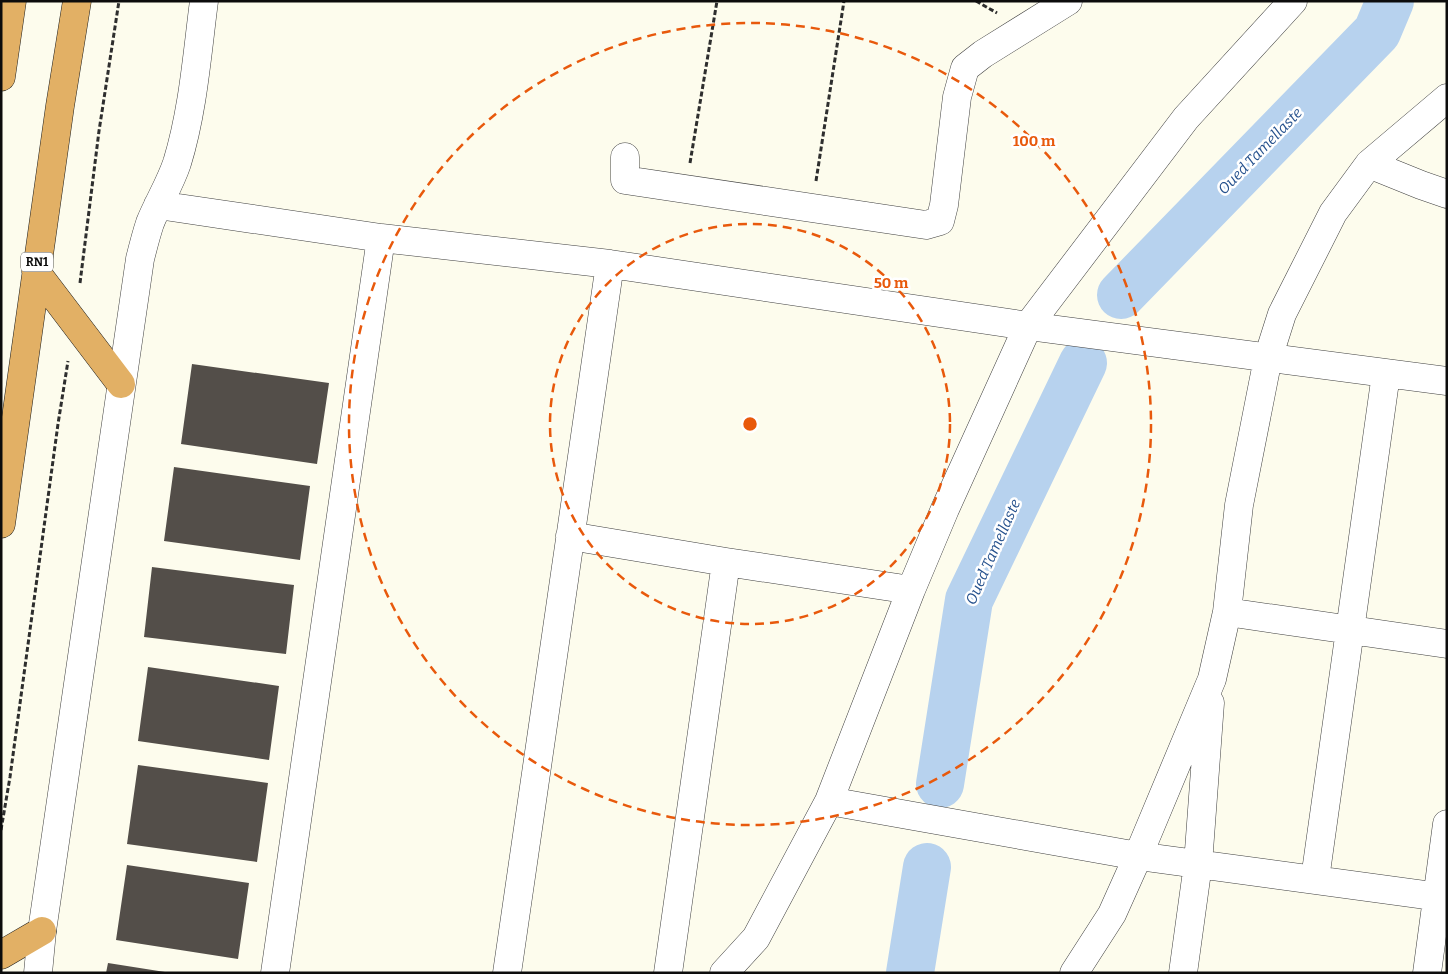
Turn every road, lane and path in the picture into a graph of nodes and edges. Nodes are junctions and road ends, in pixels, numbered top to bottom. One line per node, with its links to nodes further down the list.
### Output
1 (12, 1): 9 (highway)
2 (77, 1): 19 (highway, RN1)
3 (119, 1): 20 (path)
4 (204, 1): 15 (street)
5 (717, 1): 13 (path)
6 (844, 1): 16 (path)
7 (1068, 1): 16 (street)
8 (1293, 1): 21 (street)
9 (1, 77)
10 (1447, 98): 12 (street)
11 (625, 157): 13 (street)
12 (1369, 164): 14 (street); 22 (street)
13 (686, 189): 16 (street)
14 (1447, 194)
15 (158, 205): 17 (street); 25 (street)
16 (811, 208)
17 (381, 238): 18 (street); 44 (street)
18 (610, 264): 21 (street); 27 (street)
19 (36, 272): 20 (highway); 26 (highway, RN1)
20 (74, 322): 25 (highway); 36 (path)
21 (1028, 326): 22 (street); 29 (street)
22 (1268, 358): 23 (street); 30 (street)
23 (1386, 374): 24 (street); 31 (street)
24 (1447, 382)
25 (121, 384): 41 (street)
26 (1, 524)
27 (570, 536): 28 (street); 45 (street)
28 (726, 562): 29 (street); 46 (street)
29 (911, 590): 34 (street)
30 (1227, 612): 31 (street); 33 (street)
31 (1350, 629): 32 (street); 39 (street)
32 (1447, 644)
33 (1212, 679): 37 (street); 38 (street)
34 (829, 801): 37 (street); 47 (street)
35 (1447, 824): 40 (street)
36 (1, 830)
37 (1138, 856): 38 (street); 48 (street)
38 (1198, 864): 39 (street); 49 (street)
39 (1316, 879): 40 (street)
40 (1442, 897): 50 (street)
41 (42, 931): 42 (highway); 43 (street)
42 (1, 955)
43 (38, 973)
44 (275, 973)
45 (507, 973)
46 (668, 973)
47 (724, 973)
48 (1074, 973)
49 (1183, 973)
50 (1427, 973)

